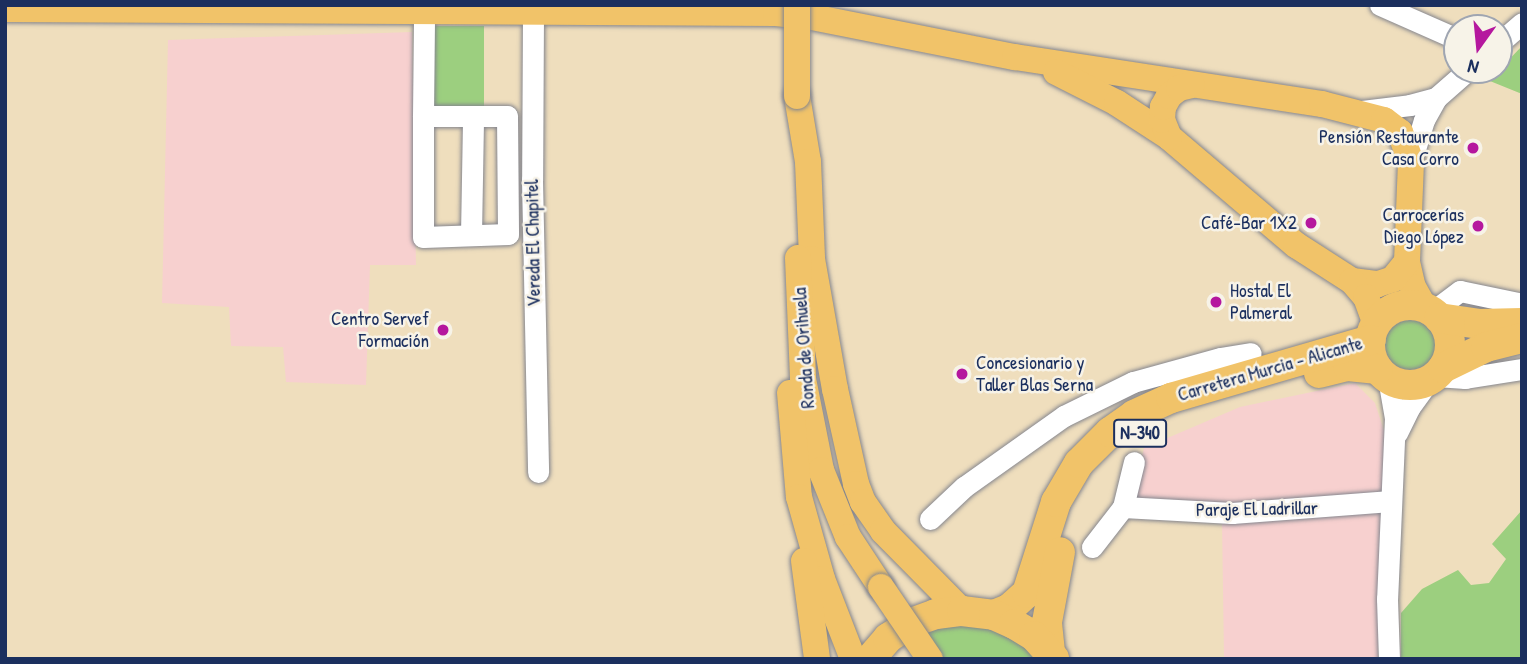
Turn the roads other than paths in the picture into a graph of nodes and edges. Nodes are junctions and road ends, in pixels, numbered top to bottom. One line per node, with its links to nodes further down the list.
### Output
1 (622, 5): 7 (main road)
2 (1380, 5): 9 (street)
3 (592, 8): 6 (main road); 7 (main road)
4 (5, 9): 8 (main road)
5 (803, 9): 7 (main road); 10 (main road); 13 (main road, Ronda de Orihuela, bridge)
6 (552, 11): 8 (main road); 37 (street, Vereda El Chapitel)
7 (648, 12)
8 (424, 14): 16 (street)
9 (1443, 32)
10 (1015, 57): 12 (main road); 18 (main road)
11 (1452, 84): 14 (street)
12 (1192, 85): 15 (main road); 18 (main road)
13 (797, 96): 20 (main road, Ronda de Orihuela); 43 (main road)
14 (1436, 98): 15 (street); 19 (street)
15 (1353, 111): 19 (main road)
16 (423, 116): 17 (street); 21 (street)
17 (473, 116): 21 (street); 21 (street)
18 (1169, 137): 23 (main road)
19 (1411, 162): 22 (main road)
20 (797, 224): 38 (main road); 49 (main road, Ronda de Orihuela, bridge)
21 (471, 235)
22 (1407, 262): 23 (main road); 25 (main road)
23 (1352, 281): 27 (main road, Carretera Murcia - Alicante)
24 (1522, 304): 25 (street)
25 (1432, 313): 26 (highway, N-340); 27 (highway, N-340); 32 (highway)
26 (1522, 323)
27 (1373, 333): 31 (highway); 34 (highway, Carretera Murcia - Alicante / N-340)
28 (1522, 338): 32 (highway, N-340)
29 (1251, 353): 33 (street)
30 (1522, 369): 32 (street)
31 (1383, 374): 32 (highway, N-340); 35 (street); 45 (highway, Carretera Murcia - Alicante / N-340)
32 (1436, 375): 35 (street)
33 (1086, 405): 34 (street); 41 (street)
34 (1110, 432): 44 (highway, Carretera Murcia - Alicante / N-340)
35 (1395, 439): 39 (street)
36 (1134, 462): 40 (street)
37 (538, 472)
38 (799, 497): 46 (main road); 47 (main road)
39 (1391, 501): 40 (street, Paraje El Ladrillar); 50 (street)
40 (1124, 507): 42 (street)
41 (930, 519)
42 (1093, 547)
43 (962, 611): 44 (highway, N-340); 48 (highway, N-340)
44 (993, 615): 45 (highway, N-340)
45 (1052, 655)
46 (817, 659)
47 (853, 659)
48 (870, 659)
49 (930, 659)
50 (1389, 659)

